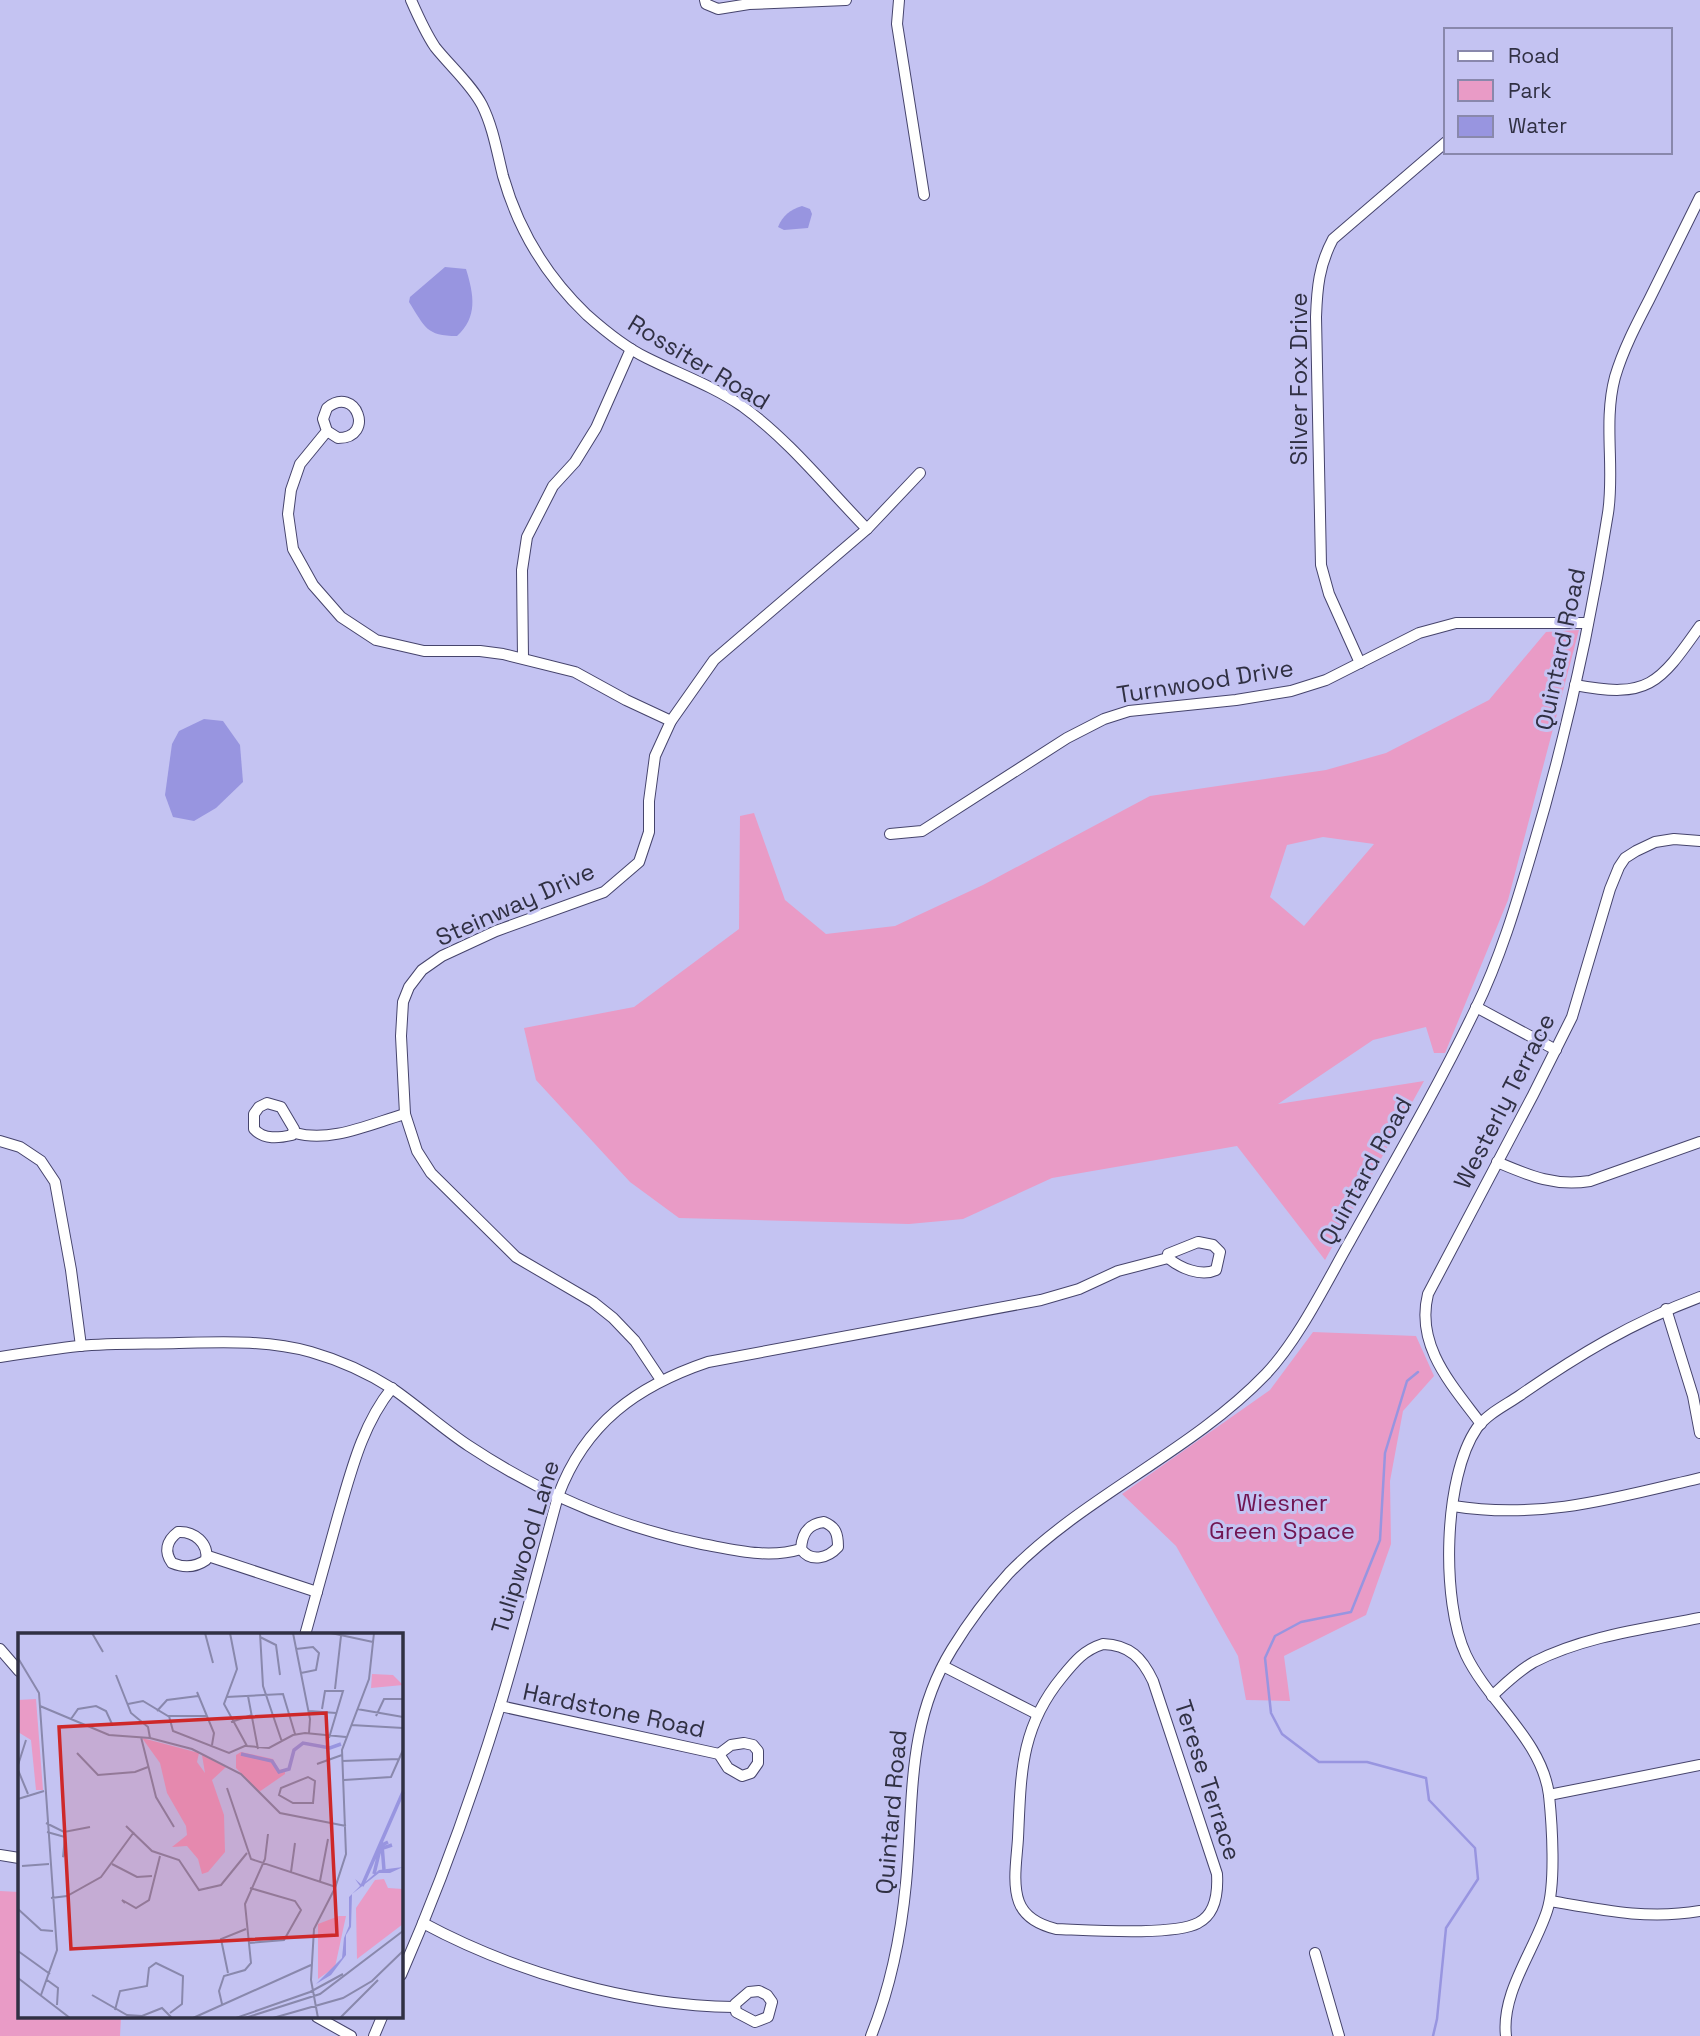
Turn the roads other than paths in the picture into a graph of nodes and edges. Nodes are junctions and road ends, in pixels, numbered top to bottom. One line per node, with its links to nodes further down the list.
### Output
1 (411, 0): 9 (street, Rossiter Road)
2 (705, 0): 5 (street)
3 (846, 0): 5 (street)
4 (899, 0): 7 (street)
5 (747, 2)
6 (1444, 144): 16 (street, Silver Fox Drive)
7 (924, 195)
8 (1700, 197): 13 (street, Quintard Road)
9 (631, 349): 12 (street, Rossiter Road); 15 (street)
10 (327, 431): 15 (street)
11 (920, 472): 12 (street, Steinway Drive)
12 (867, 529): 18 (street, Steinway Drive)
13 (1588, 623): 16 (street, Turnwood Drive); 17 (street, Quintard Road)
14 (1700, 626): 17 (street)
15 (523, 658): 18 (street)
16 (1360, 663): 19 (street, Turnwood Drive)
17 (1575, 685): 21 (street, Quintard Road)
18 (671, 721): 23 (street, Steinway Drive)
19 (890, 834)
20 (1700, 841): 22 (street, Westerly Terrace)
21 (1476, 1007): 22 (street); 46 (street, Quintard Road)
22 (1556, 1050): 27 (street, Westerly Terrace)
23 (405, 1114): 24 (street); 33 (street, Steinway Drive)
24 (295, 1133)
25 (0, 1141): 31 (street)
26 (1700, 1142): 27 (street)
27 (1497, 1162): 35 (street, Westerly Terrace)
28 (1168, 1258): 28 (street, Tulipwood Lane); 33 (street, Tulipwood Lane)
29 (1700, 1297): 30 (street)
30 (1666, 1309): 35 (street); 36 (street)
31 (81, 1346): 32 (street); 34 (street)
32 (0, 1357)
33 (661, 1380): 38 (street, Tulipwood Lane)
34 (391, 1388): 38 (street); 42 (street)
35 (1481, 1424): 39 (street)
36 (1700, 1433)
37 (1700, 1478): 39 (street)
38 (558, 1496): 40 (street); 49 (street, Tulipwood Lane)
39 (1453, 1506): 48 (street)
40 (801, 1549)
41 (208, 1556): 42 (street)
42 (317, 1592): 44 (street)
43 (1700, 1618): 48 (street)
44 (306, 1633)
45 (0, 1649): 47 (street)
46 (943, 1666): 50 (street); 66 (street, Quintard Road)
47 (18, 1670)
48 (1492, 1696): 53 (street)
49 (500, 1706): 51 (street, Hardstone Road); 58 (street, Tulipwood Lane)
50 (1037, 1714): 50 (street, Terese Terrace)
51 (719, 1754)
52 (1700, 1765): 53 (street)
53 (1549, 1795): 56 (street)
54 (0, 1855): 55 (street)
55 (18, 1857)
56 (1549, 1901): 57 (street); 68 (street)
57 (1700, 1911)
58 (424, 1923): 60 (street, Tulipwood Lane); 61 (street)
59 (1315, 1952): 67 (street)
60 (402, 1973)
61 (734, 2007)
62 (319, 2018): 64 (street)
63 (382, 2018): 65 (street)
64 (351, 2036)
65 (374, 2036)
66 (871, 2036)
67 (1339, 2036)
68 (1506, 2036)

